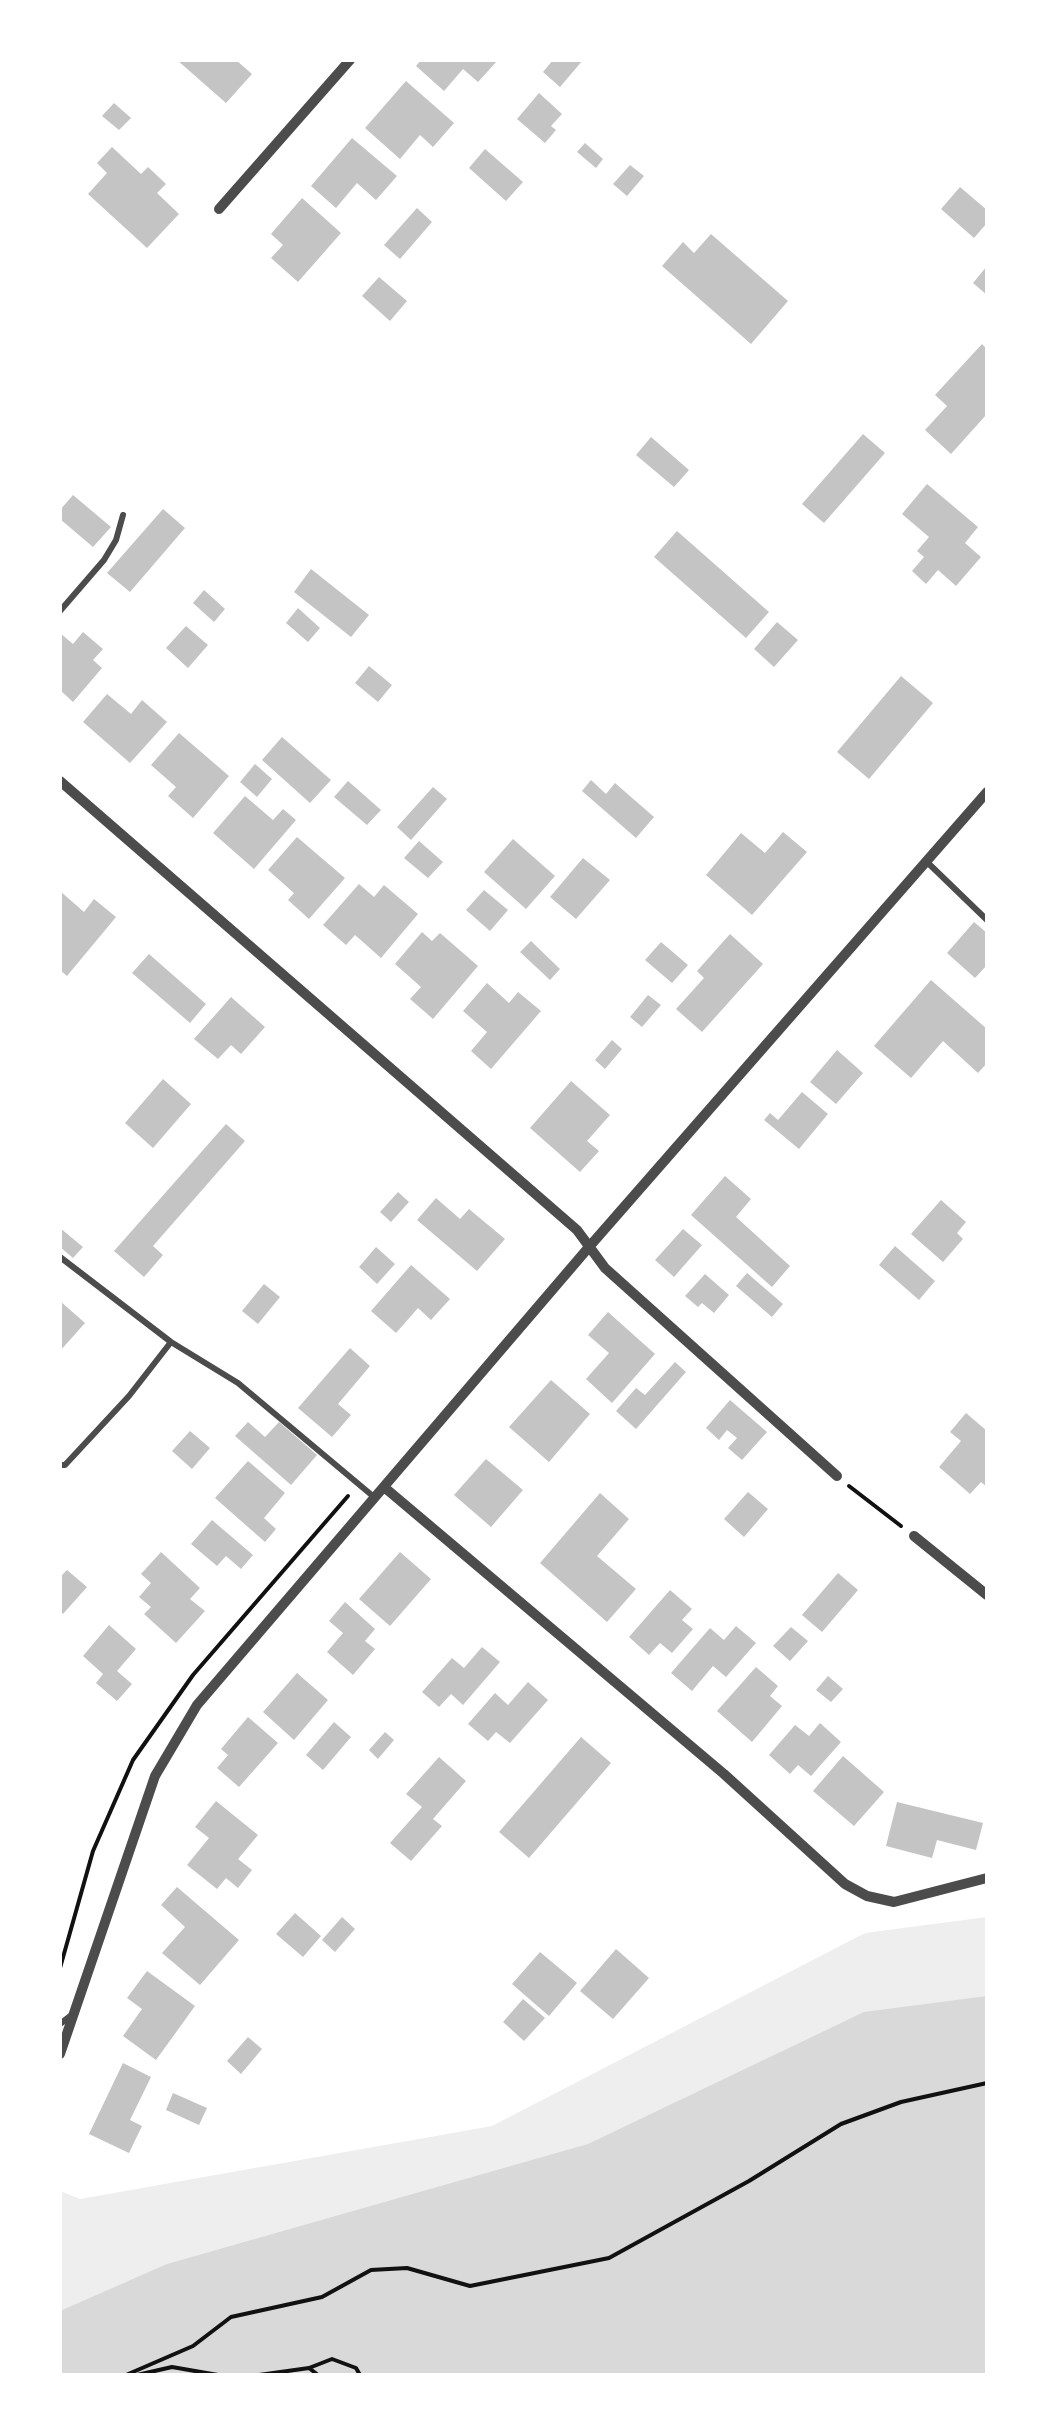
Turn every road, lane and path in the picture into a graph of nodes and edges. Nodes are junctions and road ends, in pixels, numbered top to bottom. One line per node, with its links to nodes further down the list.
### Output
1 (346, 61): 2 (street)
2 (219, 209)
3 (123, 514): 4 (lane)
4 (60, 611)
5 (60, 781): 9 (street)
6 (987, 792): 7 (street)
7 (926, 862): 8 (lane); 9 (street)
8 (987, 920)
9 (589, 1247): 13 (street); 14 (street)
10 (60, 1258): 11 (lane)
11 (171, 1342): 12 (lane); 15 (lane)
12 (60, 1465)
13 (838, 1476): 16 (path)
14 (384, 1487): 15 (street); 18 (street)
15 (374, 1498): 19 (street)
16 (914, 1536): 17 (street)
17 (987, 1594)
18 (987, 1878)
19 (74, 2014): 20 (lane); 21 (street)
20 (60, 2024)
21 (60, 2054)
22 (987, 2083): 24 (path)
23 (310, 2368): 27 (path); 28 (path); 29 (path)
24 (126, 2375)
25 (137, 2375): 26 (path)
26 (218, 2375)
27 (259, 2375)
28 (318, 2375)
29 (360, 2375)

